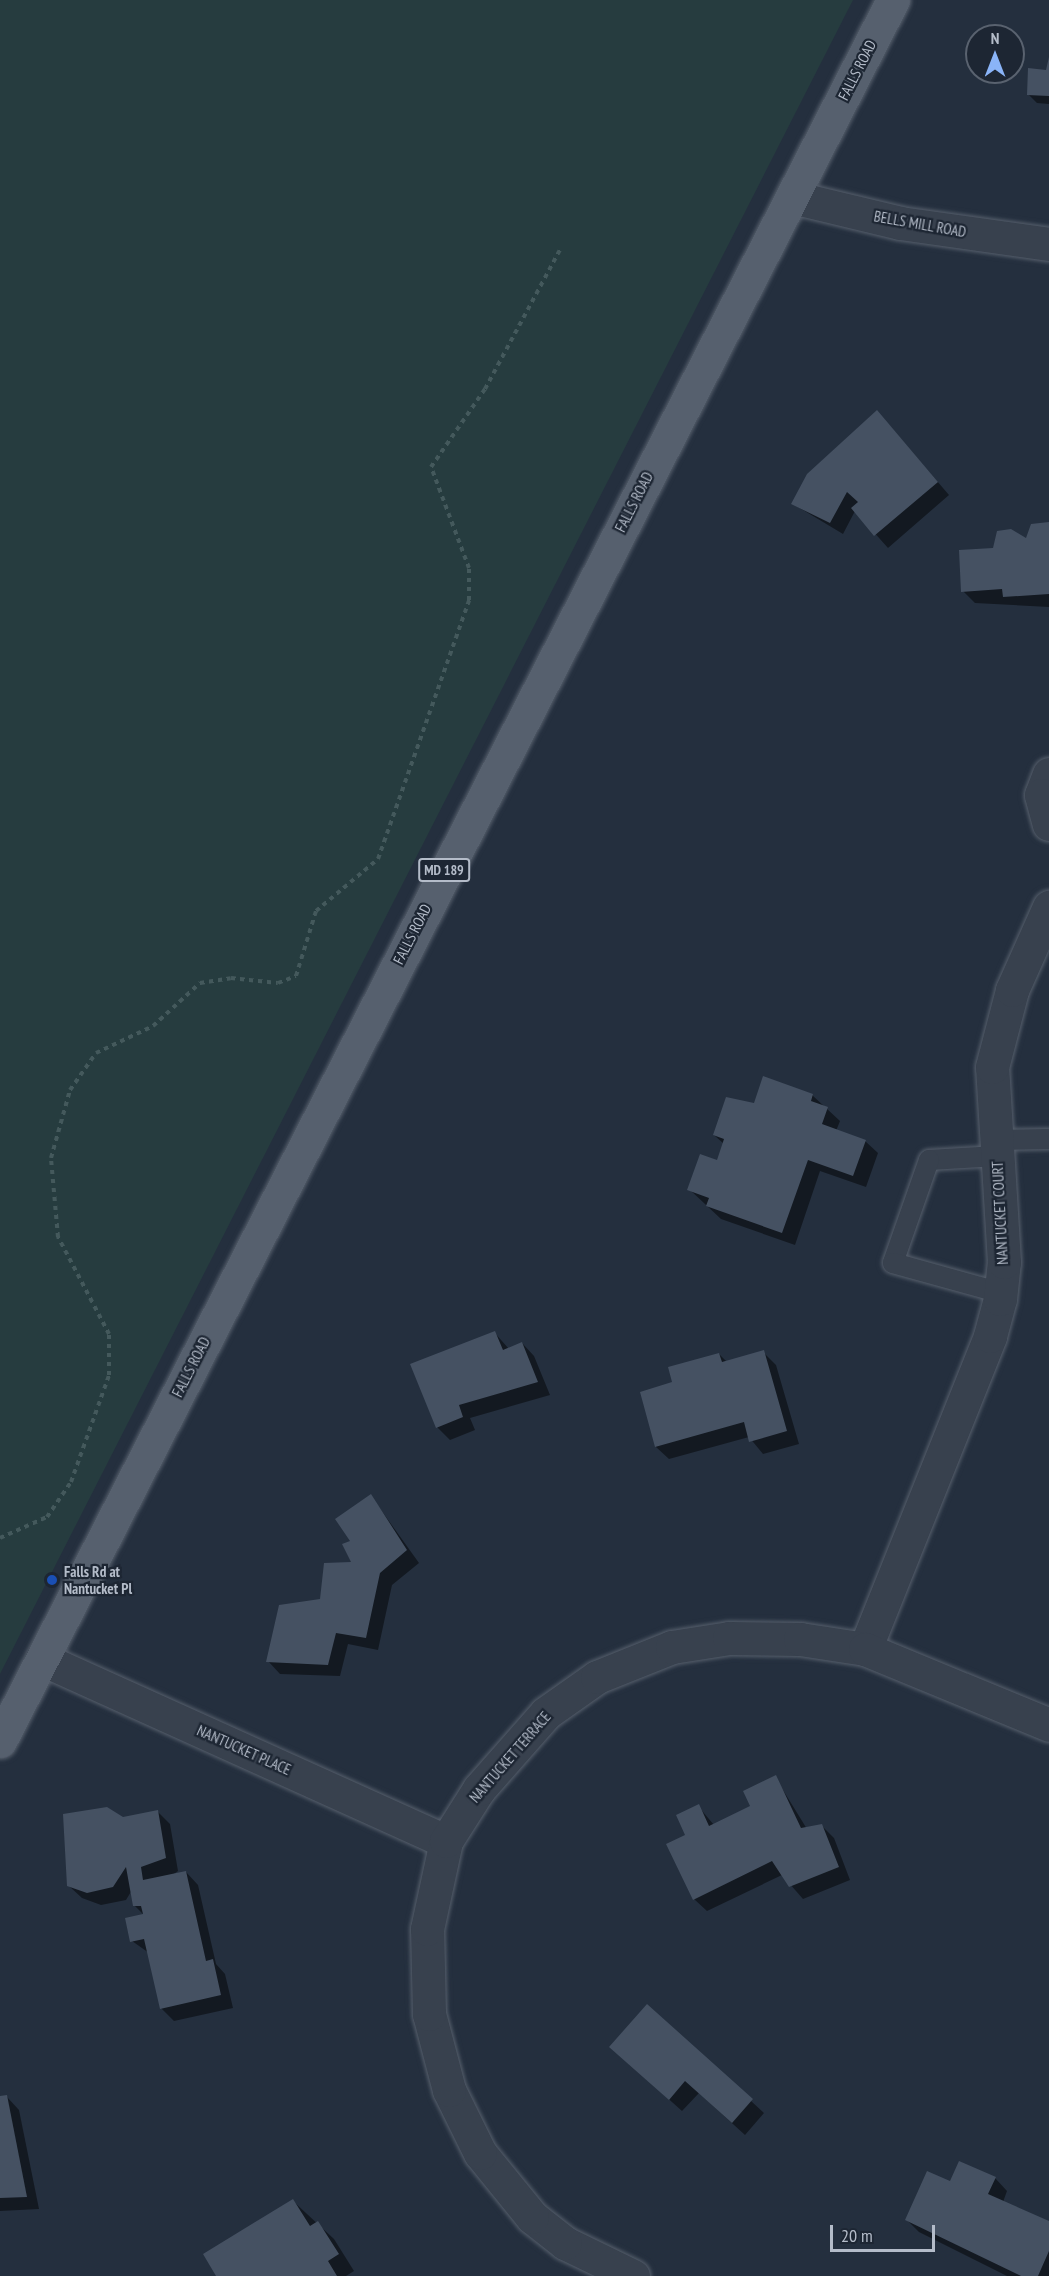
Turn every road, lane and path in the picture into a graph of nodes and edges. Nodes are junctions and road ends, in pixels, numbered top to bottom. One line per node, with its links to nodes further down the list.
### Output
1 (893, 0): 2 (main road, FALLS ROAD / MD 189)
2 (792, 197): 3 (street, BELLS MILL ROAD); 13 (main road, FALLS ROAD / MD 189)
3 (1049, 244)
4 (560, 250): 11 (path)
5 (1049, 774): 6 (street)
6 (1049, 824)
7 (1049, 907): 9 (street, NANTUCKET COURT)
8 (1049, 1139): 9 (lane)
9 (996, 1148): 10 (street, NANTUCKET COURT); 10 (lane)
10 (1001, 1293): 12 (street, NANTUCKET COURT)
11 (0, 1538)
12 (865, 1649): 14 (street, NANTUCKET TERRACE); 16 (street, NANTUCKET TERRACE)
13 (42, 1659): 15 (main road, FALLS ROAD / MD 189); 16 (street, NANTUCKET PLACE)
14 (1049, 1725)
15 (0, 1741)
16 (446, 1841): 17 (street, NANTUCKET TERRACE)
17 (633, 2276)

